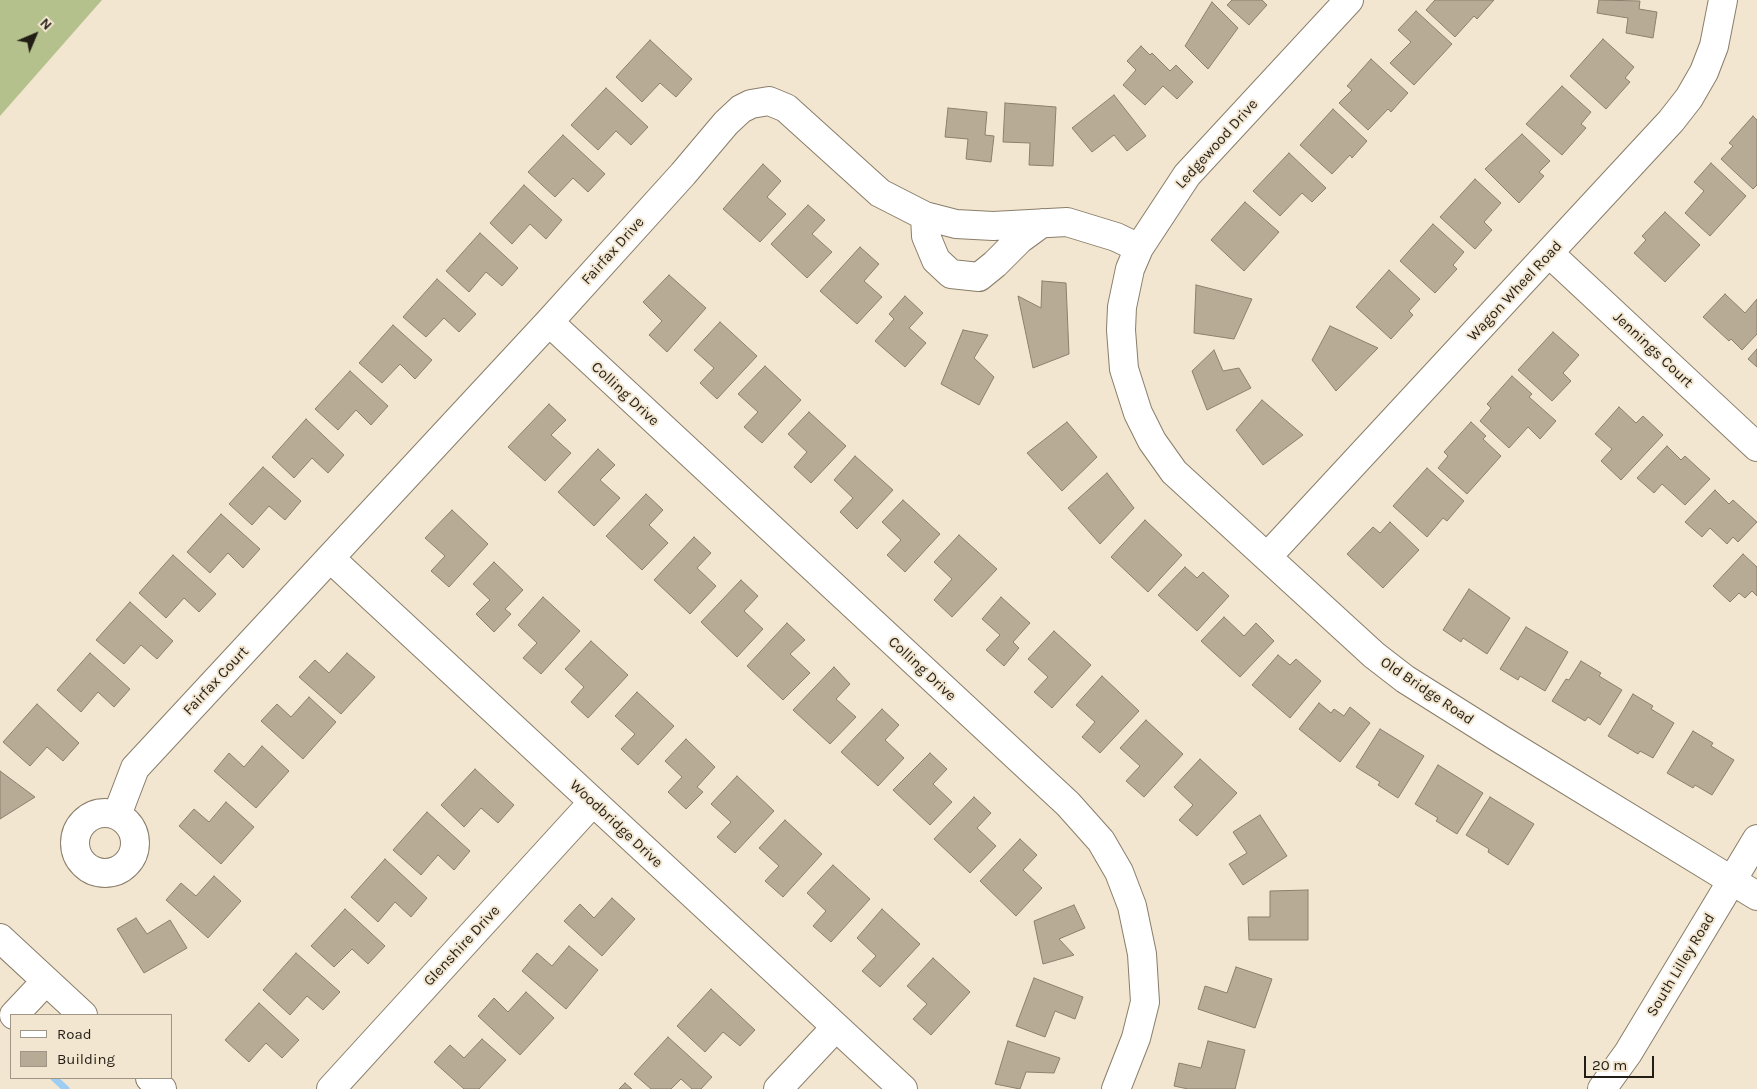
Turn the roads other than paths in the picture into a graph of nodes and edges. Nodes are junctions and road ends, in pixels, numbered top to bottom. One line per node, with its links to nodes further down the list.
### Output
1 (1349, 0): 5 (street, Ledgewood Drive)
2 (1723, 0): 6 (street, Wagon Wheel Road)
3 (925, 216): 4 (street, Fairfax Drive); 4 (street); 7 (street, Fairfax Drive)
4 (1042, 223): 5 (street, Fairfax Drive)
5 (1139, 248): 8 (street, Ledgewood Drive)
6 (1550, 254): 9 (street, Jennings Court); 10 (street, Wagon Wheel Road)
7 (549, 322): 11 (street, Fairfax Drive); 29 (street, Colling Drive)
8 (1144, 427): 10 (street, Old Bridge Road)
9 (1757, 447)
10 (1267, 557): 15 (street, Old Bridge Road)
11 (330, 558): 12 (street, Woodbridge Drive); 13 (street, Fairfax Court)
12 (593, 802): 22 (street, Woodbridge Drive); 26 (street, Glenshire Drive)
13 (117, 815)
14 (1757, 839): 15 (street, South Lilley Road)
15 (1732, 881): 16 (street, Old Bridge Road); 30 (street, South Lilley Road)
16 (1757, 896)
17 (0, 938): 18 (street)
18 (46, 981): 19 (street); 20 (street)
19 (15, 1014)
20 (82, 1014)
21 (10, 1019): 23 (street)
22 (836, 1027): 27 (street); 28 (street, Woodbridge Drive)
23 (0, 1030)
24 (151, 1079): 25 (street)
25 (162, 1089)
26 (331, 1089)
27 (778, 1089)
28 (903, 1089)
29 (1116, 1089)
30 (1602, 1089)

